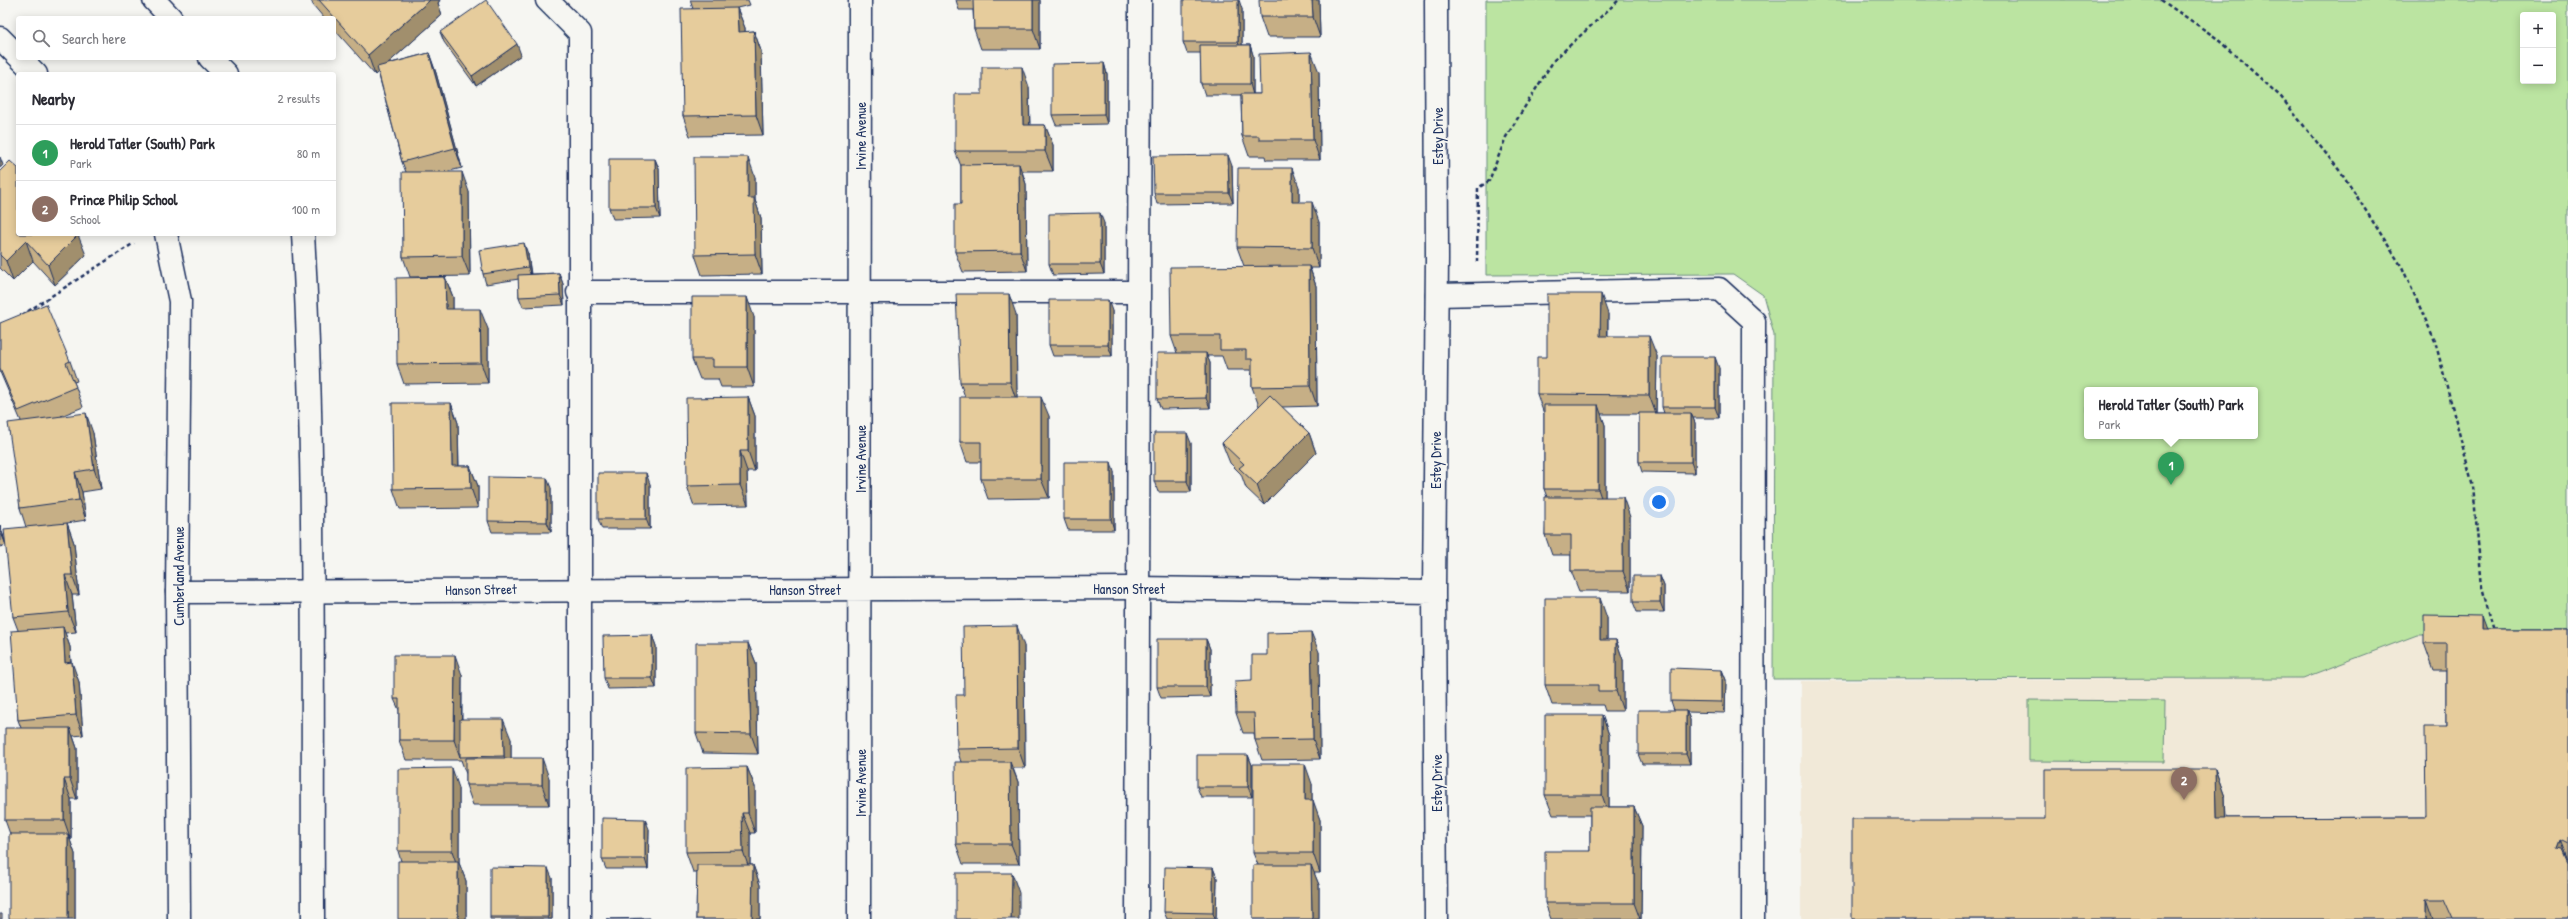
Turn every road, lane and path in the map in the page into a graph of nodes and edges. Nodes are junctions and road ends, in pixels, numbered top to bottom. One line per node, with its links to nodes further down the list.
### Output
1 (154, 0): 8 (street)
2 (547, 0): 18 (street)
3 (860, 0): 19 (street, Irvine Avenue)
4 (1140, 0): 20 (street)
5 (1436, 0): 22 (street, Estey Drive)
6 (1619, 0): 21 (path)
7 (2161, 0): 30 (path)
8 (169, 16)
9 (0, 38): 10 (street)
10 (16, 54)
11 (22, 60): 13 (street)
12 (212, 60): 14 (street)
13 (34, 72)
14 (224, 72)
15 (166, 236): 28 (street, Cumberland Avenue)
16 (303, 236): 27 (street)
17 (141, 239): 23 (path)
18 (578, 292): 19 (street); 25 (street)
19 (860, 292): 20 (street); 26 (street, Irvine Avenue)
20 (1138, 292): 24 (street)
21 (1477, 294): 22 (street); 37 (street)
22 (1437, 295): 29 (street, Estey Drive)
23 (20, 316)
24 (1137, 588): 26 (street, Hanson Street); 29 (street, Hanson Street); 35 (street)
25 (579, 589): 26 (street, Hanson Street); 27 (street, Hanson Street); 33 (street)
26 (860, 589): 34 (street, Irvine Avenue)
27 (314, 591): 28 (street, Hanson Street); 32 (street)
28 (177, 592): 31 (street, Cumberland Avenue)
29 (1434, 592): 36 (street, Estey Drive)
30 (2495, 636)
31 (179, 919)
32 (313, 919)
33 (580, 919)
34 (860, 919)
35 (1137, 919)
36 (1436, 919)
37 (1753, 919)

